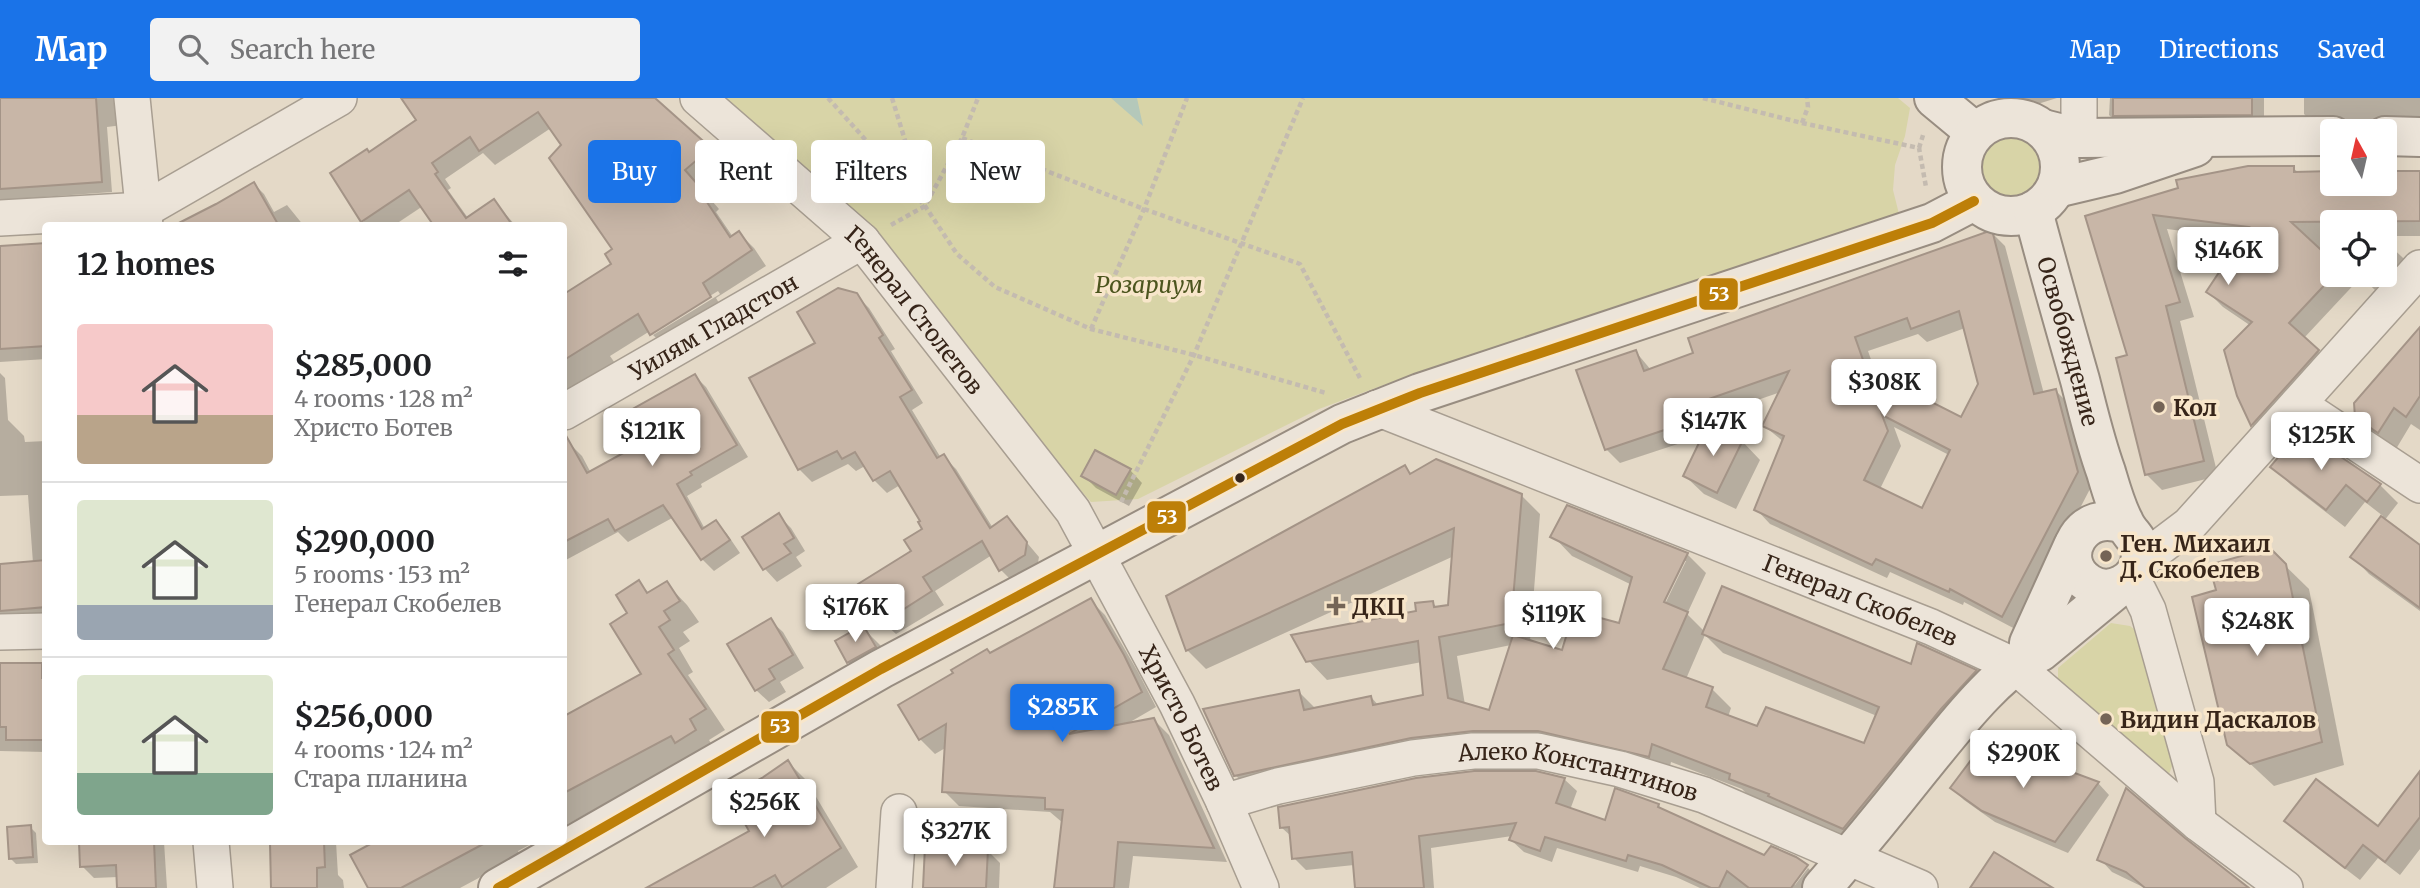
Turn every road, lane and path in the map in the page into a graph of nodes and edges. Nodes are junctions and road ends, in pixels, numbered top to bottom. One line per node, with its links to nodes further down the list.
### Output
1 (132, 98): 27 (street)
2 (339, 98): 27 (street)
3 (698, 98): 29 (street, Генерал Столетов)
4 (828, 98): 24 (path)
5 (891, 98): 24 (path)
6 (978, 98): 20 (path)
7 (1187, 98): 25 (path)
8 (1303, 98): 30 (path)
9 (1703, 98): 13 (path)
10 (1807, 98): 13 (path)
11 (1934, 98): 15 (main road)
12 (2079, 98): 21 (street)
13 (1802, 123): 28 (path)
14 (2043, 129): 15 (main road); 21 (main road); 22 (main road)
15 (1975, 132): 23 (main road)
16 (2229, 136): 17 (main road); 21 (main road); 22 (main road)
17 (2320, 136)
18 (2398, 136): 19 (main road)
19 (2420, 136)
20 (962, 138): 24 (path); 25 (path)
21 (2079, 138)
22 (2044, 200): 23 (main road); 37 (main road, Освобождение)
23 (1974, 201): 28 (main road)
24 (926, 206): 29 (path); 32 (path)
25 (1144, 209): 30 (path); 32 (path)
26 (0, 218): 27 (street)
27 (145, 218)
28 (1932, 223): 35 (main road)
29 (862, 241): 36 (street, Уилям Гладстон); 41 (street, Генерал Столетов)
30 (1242, 243): 33 (path); 35 (path)
31 (2420, 268): 34 (street)
32 (1091, 329): 33 (path)
33 (1194, 355): 35 (path); 39 (path)
34 (2298, 404): 38 (street); 42 (street)
35 (1377, 408): 41 (main road); 45 (street, Генерал Скобелев)
36 (567, 410)
37 (2105, 469): 40 (main road); 42 (main road, Освобождение)
38 (2420, 485)
39 (1121, 504)
40 (2079, 537): 42 (main road); 42 (main road); 45 (main road)
41 (1096, 553): 46 (street, Христо Ботев); 52 (main road)
42 (2129, 556): 45 (main road); 48 (street)
43 (42, 631): 44 (street)
44 (0, 632)
45 (2021, 661): 48 (street, Генерал Скобелев); 50 (main road)
46 (1224, 802): 50 (street, Алеко Константинов); 54 (street, Христо Ботев)
47 (899, 812): 53 (street)
48 (2198, 823): 57 (street, Генерал Скобелев)
49 (211, 845): 51 (street)
50 (1849, 857): 55 (main road); 56 (street, Алеко Константинов)
51 (215, 888)
52 (498, 888)
53 (894, 888)
54 (1261, 888)
55 (1822, 888)
56 (1920, 888)
57 (2285, 888)

